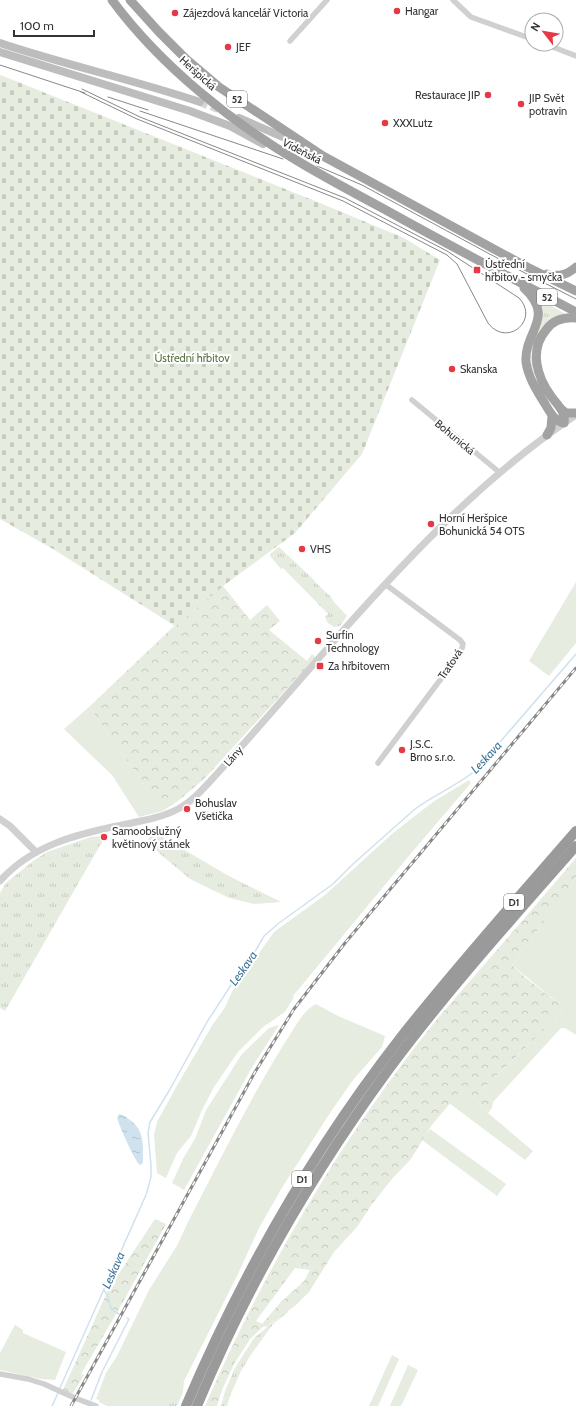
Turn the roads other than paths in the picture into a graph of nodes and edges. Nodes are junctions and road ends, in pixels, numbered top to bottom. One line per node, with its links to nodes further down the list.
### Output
1 (112, 0): 14 (highway, Heršpická / 52)
2 (130, 0): 13 (highway, Heršpická / 52)
3 (327, 0): 6 (street)
4 (453, 0): 5 (street)
5 (524, 36)
6 (290, 41)
7 (0, 43): 11 (main road)
8 (564, 51): 10 (street)
9 (0, 52): 14 (main road, Vídeňská)
10 (576, 56)
11 (200, 102)
12 (239, 118): 13 (main road, Vídeňská)
13 (323, 156): 15 (highway, Vídeňská / 52)
14 (301, 163): 17 (highway, Vídeňská / 52)
15 (527, 267): 16 (highway); 18 (highway, Vídeňská / 52)
16 (576, 267)
17 (517, 281): 19 (highway, Vídeňská / 52); 24 (highway)
18 (576, 291)
19 (576, 312)
20 (576, 318): 22 (highway)
21 (412, 400): 27 (street, Bohunická)
22 (561, 409): 23 (highway); 25 (highway)
23 (576, 414): 25 (street)
24 (552, 416): 25 (highway); 26 (highway)
25 (564, 423): 26 (street)
26 (547, 435): 27 (street)
27 (499, 472): 28 (street, Lány)
28 (385, 584): 29 (street, Traťová); 33 (street, Lány)
29 (378, 763)
30 (0, 818): 33 (street)
31 (576, 831): 37 (highway, D1)
32 (576, 846): 38 (highway, D1)
33 (36, 852): 34 (street, Lány)
34 (0, 881)
35 (0, 1374): 36 (street)
36 (96, 1406)
37 (186, 1406)
38 (197, 1406)

